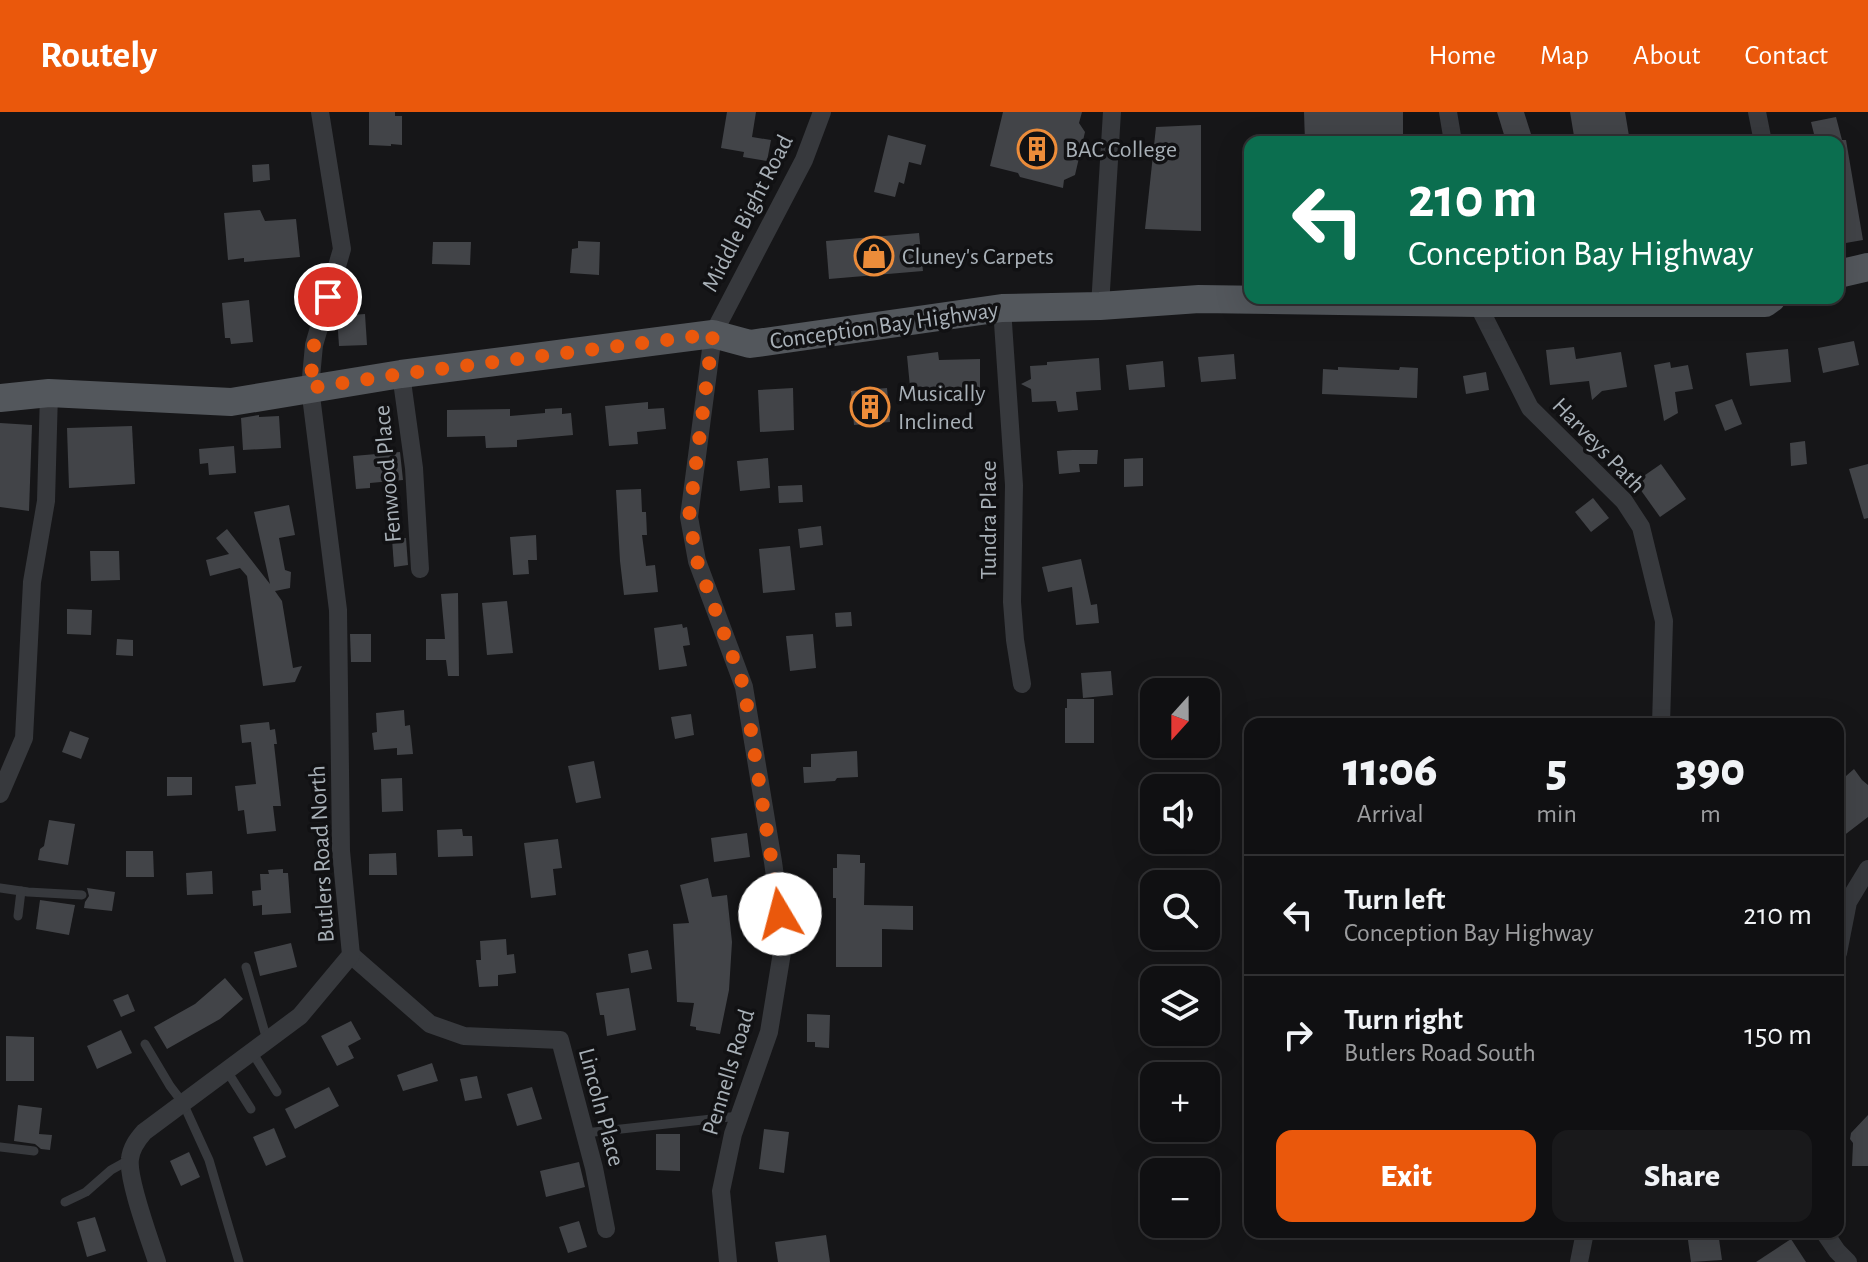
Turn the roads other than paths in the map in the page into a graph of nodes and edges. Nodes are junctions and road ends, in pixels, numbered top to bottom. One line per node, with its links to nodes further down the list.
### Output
1 (320, 112): 16 (street, Butlers Road North)
2 (822, 112): 14 (street, Middle Bight Road)
3 (1112, 112): 12 (street)
4 (1448, 112): 6 (street)
5 (1757, 112): 7 (street)
6 (1452, 136)
7 (1762, 136)
8 (1868, 267): 9 (main road)
9 (1844, 273)
10 (1244, 299): 12 (main road, Conception Bay Highway)
11 (1478, 304): 21 (street, Harveys Path)
12 (1100, 306): 13 (main road, Conception Bay Highway)
13 (1002, 308): 14 (main road, Conception Bay Highway); 20 (street, Tundra Place)
14 (713, 334): 15 (main road, Conception Bay Highway); 37 (street, Pennells Road)
15 (401, 374): 16 (main road, Conception Bay Highway); 19 (street, Fenwood Place)
16 (310, 388): 17 (main road, Conception Bay Highway); 29 (street, Butlers Road North)
17 (49, 393): 18 (main road, Conception Bay Highway); 22 (street)
18 (0, 398)
19 (420, 569)
20 (1022, 684)
21 (1661, 718)
22 (0, 794)
23 (1868, 869): 28 (street)
24 (0, 888): 25 (lane)
25 (21, 891): 26 (lane); 27 (lane)
26 (82, 895)
27 (18, 916)
28 (1844, 922)
29 (351, 955): 32 (street, Butlers Road North); 38 (street, Lincoln Place)
30 (246, 967): 32 (lane)
31 (145, 1044): 35 (lane)
32 (260, 1046): 33 (street, Butlers Road North); 34 (lane)
33 (227, 1070): 35 (street, Butlers Road North); 36 (lane)
34 (277, 1092)
35 (183, 1103): 41 (street, Butlers Road North); 47 (lane)
36 (251, 1109)
37 (739, 1116): 38 (lane); 48 (street, Pennells Road)
38 (585, 1133): 43 (street, Lincoln Place)
39 (0, 1147): 40 (lane)
40 (34, 1151)
41 (129, 1160): 42 (lane); 46 (street)
42 (65, 1202)
43 (606, 1229)
44 (1584, 1238): 49 (street)
45 (1828, 1238): 50 (street)
46 (157, 1262)
47 (239, 1262)
48 (728, 1262)
49 (1579, 1262)
50 (1848, 1262)

